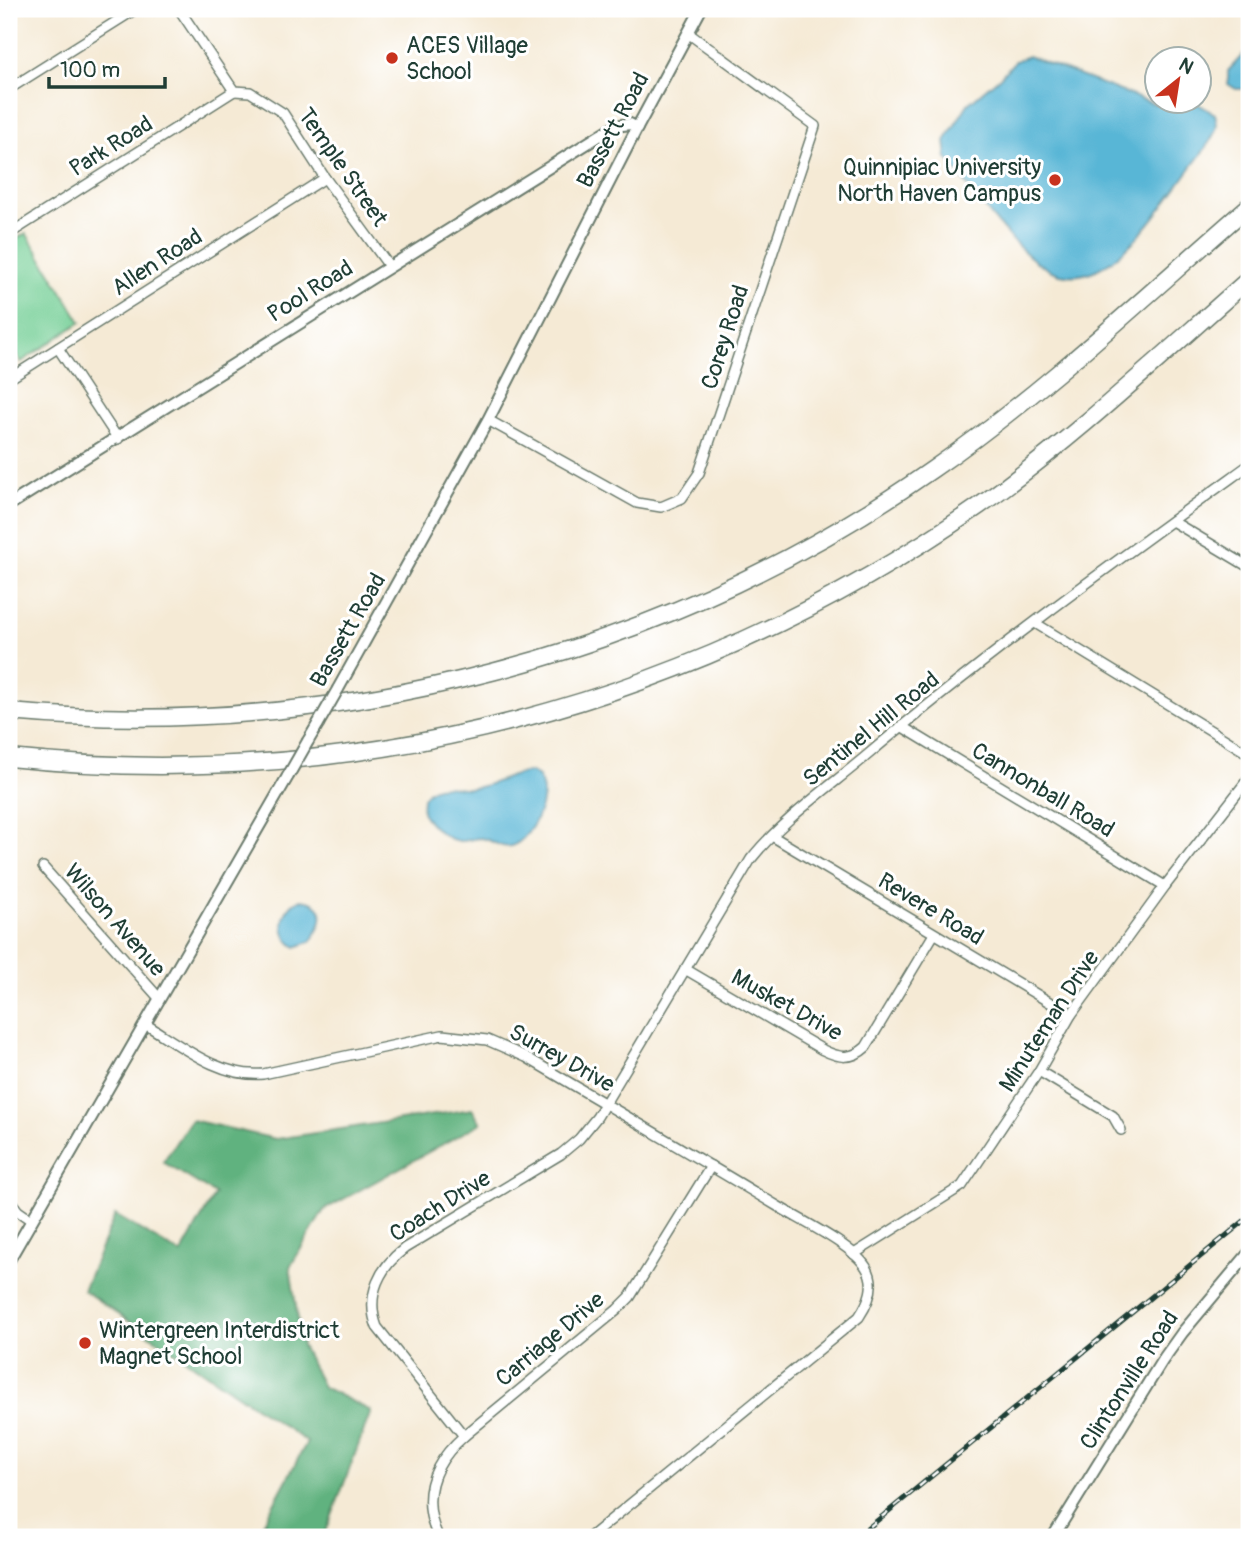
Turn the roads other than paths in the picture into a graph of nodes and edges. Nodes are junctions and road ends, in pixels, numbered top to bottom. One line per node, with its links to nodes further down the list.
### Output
1 (136, 9): 5 (street)
2 (179, 9): 6 (street)
3 (702, 9): 4 (street, Bassett Road)
4 (688, 33): 7 (street, Bassett Road); 15 (street, Corey Road)
5 (9, 89)
6 (234, 91): 8 (street, Temple Street); 10 (street, Park Road)
7 (637, 128): 11 (street, Pool Road); 15 (street, Bassett Road)
8 (325, 178): 11 (street, Temple Street); 13 (street, Allen Road)
9 (1249, 206): 22 (highway)
10 (9, 234)
11 (389, 266): 16 (street, Pool Road)
12 (1249, 279): 25 (highway)
13 (58, 348): 14 (street, Allen Road); 16 (street)
14 (9, 379)
15 (488, 420): 32 (street, Bassett Road, bridge)
16 (118, 439): 18 (street, Pool Road)
17 (1249, 466): 19 (street, Sentinel Hill Road)
18 (9, 505)
19 (1172, 521): 20 (street); 21 (street, Sentinel Hill Road)
20 (1249, 567)
21 (1035, 623): 23 (street, Sentinel Hill Road); 24 (street)
22 (9, 712)
23 (901, 726): 27 (street, Sentinel Hill Road); 29 (street, Cannonball Road)
24 (1249, 754)
25 (9, 758)
26 (1249, 778): 29 (street, Minuteman Drive)
27 (772, 836): 30 (street, Revere Road); 31 (street, Sentinel Hill Road)
28 (43, 867): 32 (street, Wilson Avenue)
29 (1166, 886): 33 (street, Minuteman Drive)
30 (934, 934): 31 (street, Musket Drive); 33 (street, Revere Road)
31 (685, 969): 36 (street, Sentinel Hill Road)
32 (159, 998): 34 (street, Bassett Road)
33 (1071, 1015): 35 (street, Minuteman Drive)
34 (145, 1024): 36 (street, Surrey Drive); 40 (street, Bassett Road)
35 (1039, 1071): 37 (street); 42 (street, Minuteman Drive)
36 (604, 1103): 38 (street, Surrey Drive); 44 (street, Coach Drive)
37 (1121, 1130)
38 (710, 1166): 42 (street, Surrey Drive); 44 (street, Carriage Drive)
39 (9, 1199): 40 (street)
40 (31, 1220): 43 (street, Bassett Road)
41 (1249, 1253): 47 (street, Clintonville Road)
42 (854, 1254): 46 (street)
43 (9, 1260)
44 (464, 1436): 45 (street, Carriage Drive)
45 (438, 1537)
46 (590, 1537)
47 (1053, 1537)

